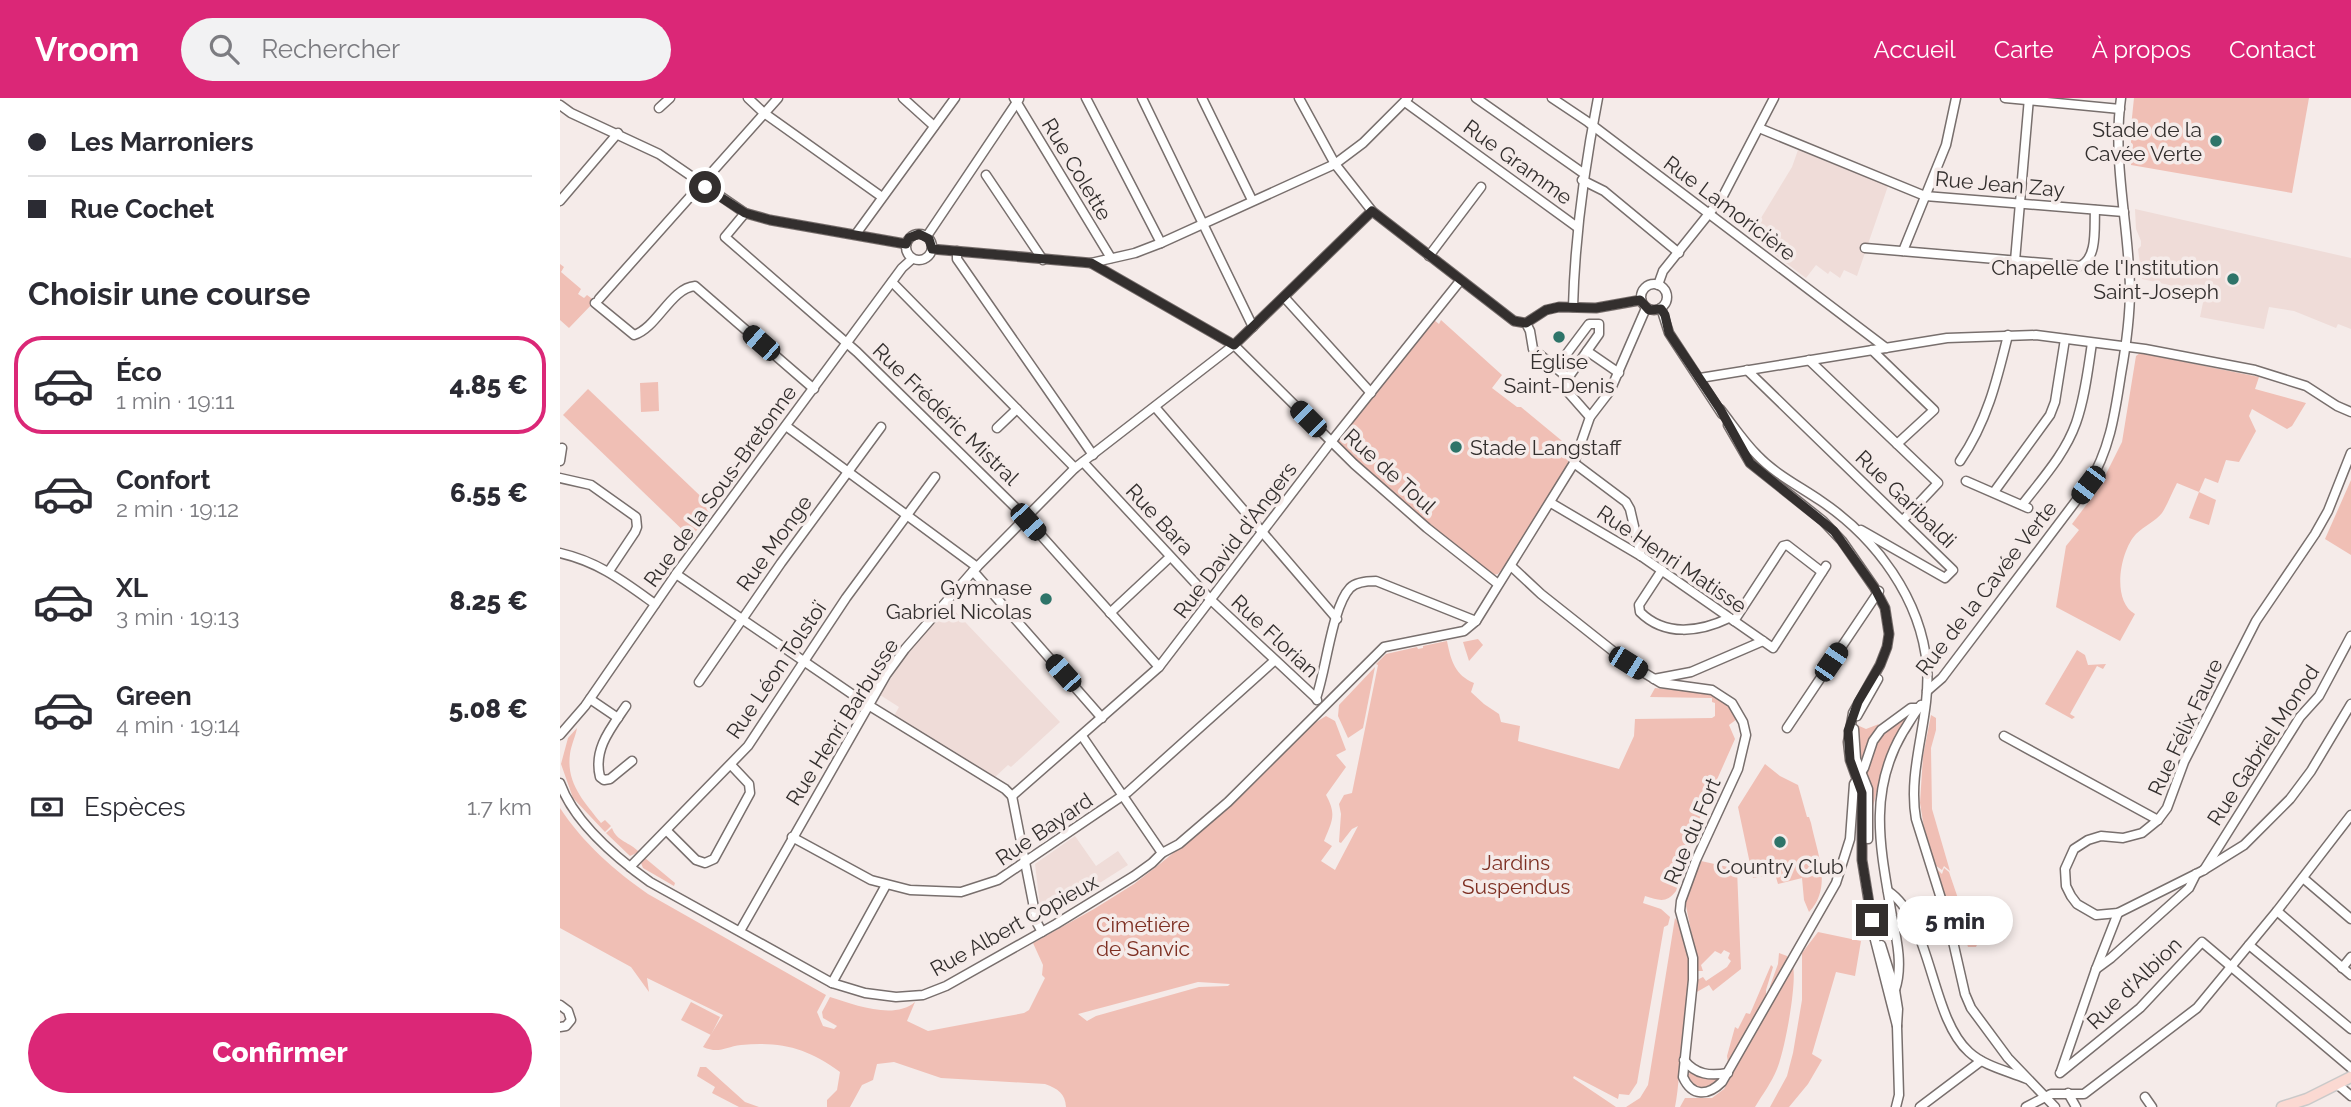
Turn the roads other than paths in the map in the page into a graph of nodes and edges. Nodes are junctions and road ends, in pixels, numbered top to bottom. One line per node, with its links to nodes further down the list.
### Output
1 (670, 98): 22 (street)
2 (748, 98): 24 (street)
3 (778, 98): 24 (street)
4 (903, 98): 25 (street)
5 (956, 98): 25 (street)
6 (1086, 98): 48 (street)
7 (1142, 98): 44 (street)
8 (1202, 98): 36 (street)
9 (1299, 98): 29 (street)
10 (1476, 98): 31 (street)
11 (1552, 98): 26 (street, Rue Lamoricière)
12 (1598, 98): 26 (street)
13 (1761, 98): 20 (street)
14 (1956, 98): 34 (street)
15 (2005, 98): 17 (street)
16 (2121, 98): 23 (street, Rue de la Cavée Verte)
17 (2029, 99): 23 (street); 38 (street)
18 (1017, 100): 47 (street); 57 (street, Rue Colette)
19 (1407, 100): 29 (street); 45 (street, Rue Gramme)
20 (1772, 101): 27 (street)
21 (560, 105): 28 (street)
22 (659, 108)
23 (2120, 109): 41 (street, Rue de la Cavée Verte)
24 (764, 113): 32 (street); 35 (street)
25 (934, 126): 35 (street)
26 (1592, 126): 31 (street); 43 (street, Rue Lamoricière)
27 (1759, 128): 34 (street, Rue Jean Zay); 43 (street)
28 (618, 133): 32 (street); 37 (street)
29 (1335, 164): 36 (street); 40 (street)
30 (986, 175): 58 (street)
31 (1583, 176): 45 (street); 54 (street)
32 (701, 184): 42 (street); 85 (street)
33 (1481, 187): 55 (street)
34 (1925, 196): 38 (street, Rue Jean Zay); 53 (street)
35 (882, 197): 46 (street)
36 (1252, 200): 44 (street)
37 (560, 201)
38 (2020, 204): 39 (street, Rue Jean Zay); 59 (street)
39 (2095, 210): 41 (street, Rue Jean Zay); 59 (street)
40 (1372, 211): 55 (street); 64 (street, Rue Henri Barbusse)
41 (2124, 212): 75 (street, Rue de la Cavée Verte)
42 (745, 213): 46 (street); 73 (street, Rue Frédéric Mistral)
43 (1709, 215): 54 (street); 76 (street, Rue Lamoricière)
44 (1203, 225): 48 (street); 69 (street)
45 (1577, 227): 66 (street)
46 (856, 234): 49 (street)
47 (926, 236): 49 (street); 51 (street)
48 (1161, 243): 57 (street)
49 (906, 244): 56 (street)
50 (1865, 248): 53 (street)
51 (932, 249): 52 (street); 56 (street)
52 (957, 251): 58 (street); 99 (street)
53 (1903, 251): 59 (street)
54 (1679, 253): 63 (street)
55 (1429, 256): 61 (street)
56 (912, 258): 62 (street, Rue de la Sous-Bretonne)
57 (1111, 258): 60 (street)
58 (1043, 260): 60 (street)
59 (2015, 261)
60 (1091, 263): 74 (street, Rue de Toul)
61 (1460, 281): 68 (street); 86 (street, Rue David d'Angers)
62 (892, 282): 73 (street, Rue de la Sous-Bretonne); 88 (street, Rue Bara)
63 (1658, 285): 65 (street); 67 (street)
64 (1284, 297): 69 (street, Rue Henri Barbusse); 86 (street)
65 (1643, 304): 66 (street); 67 (street); 82 (street)
66 (1573, 307): 68 (street)
67 (1661, 309): 84 (street)
68 (1526, 323): 80 (street)
69 (1253, 327): 74 (street, Rue Henri Barbusse)
70 (2008, 335): 71 (street); 76 (street); 101 (street)
71 (2065, 339): 72 (street); 108 (street)
72 (2092, 343): 75 (street); 108 (street)
73 (846, 345): 85 (street, Rue de la Sous-Bretonne); 111 (street, Rue Frédéric Mistral)
74 (1234, 345): 87 (street, Rue Henri Barbusse); 95 (street, Rue de Toul)
75 (2125, 346): 90 (street); 139 (street, Rue de la Cavée Verte)
76 (1886, 348): 77 (street)
77 (1872, 350): 79 (street); 96 (street)
78 (1587, 351): 80 (street); 82 (street); 83 (street)
79 (1809, 360): 81 (street); 96 (street)
80 (1556, 368): 83 (street)
81 (1747, 370): 84 (street); 112 (street, Rue Garibaldi)
82 (1619, 373): 91 (street)
83 (1568, 378): 91 (street)
84 (1700, 378): 89 (street)
85 (814, 389): 92 (street, Rue de la Sous-Bretonne)
86 (1371, 393): 95 (street, Rue David d'Angers)
87 (1154, 407): 99 (street, Rue Henri Barbusse); 114 (street)
88 (1017, 409): 94 (street); 103 (street, Rue Bara)
89 (1720, 409): 113 (street); 124 (street)
90 (2351, 412)
91 (1590, 417): 102 (street)
92 (786, 426): 104 (street); 122 (street, Rue de la Sous-Bretonne)
93 (881, 427): 104 (street, Rue Monge)
94 (997, 428)
95 (1331, 442): 114 (street, Rue David d'Angers); 123 (street, Rue de Toul)
96 (1897, 444): 112 (street)
97 (562, 448): 100 (street)
98 (2351, 453): 161 (street, Rue Félix Faure)
99 (1093, 455): 103 (street, Rue Henri Barbusse)
100 (560, 461)
101 (1959, 461)
102 (1574, 463): 109 (street); 116 (street)
103 (1079, 465): 111 (street, Rue Henri Barbusse); 117 (street, Rue Bara)
104 (848, 472): 110 (street); 129 (street, Rue Monge)
105 (934, 477): 110 (street, Rue Léon Tolstoï)
106 (560, 478): 121 (street)
107 (1966, 481): 108 (street)
108 (1994, 492)
109 (1551, 503): 116 (street, Rue Henri Matisse); 118 (street)
110 (907, 516): 119 (street); 135 (street, Rue Léon Tolstoï)
111 (1025, 518): 119 (street, Rue Henri Barbusse); 127 (street, Rue Frédéric Mistral)
112 (1903, 520): 113 (street, Rue Garibaldi)
113 (1850, 524): 139 (street)
114 (1262, 532): 125 (street, Rue David d'Angers); 128 (street)
115 (560, 553): 121 (street)
116 (1641, 556): 120 (street, Rue Henri Matisse)
117 (1170, 557): 125 (street, Rue Bara); 127 (street)
118 (1511, 566): 123 (street); 137 (street)
119 (975, 569): 143 (street, Rue Henri Barbusse); 149 (street)
120 (1662, 570): 130 (street, Rue Henri Matisse); 130 (street)
121 (609, 571): 126 (street)
122 (676, 574): 126 (street, Rue de la Sous-Bretonne); 129 (street)
123 (1498, 584): 131 (street)
124 (1877, 590): 150 (street); 156 (street)
125 (1211, 600): 134 (street, Rue Florian); 136 (street, Rue David d'Angers)
126 (655, 604): 141 (street, Rue de la Sous-Bretonne)
127 (1110, 613): 136 (street, Rue Frédéric Mistral)
128 (1337, 618): 131 (street); 140 (street)
129 (742, 620): 135 (street); 138 (street, Rue Monge)
130 (1732, 620): 133 (street, Rue Henri Matisse); 133 (street, Rue Henri Matisse)
131 (1476, 621): 146 (street, Rue Albert Copieux)
132 (2351, 636): 167 (street, Rue Gabriel Monod)
133 (1763, 641): 137 (street)
134 (1274, 661): 140 (street, Rue Florian); 159 (street, Rue Bayard)
135 (803, 662): 143 (street); 155 (street, Rue Léon Tolstoï)
136 (1159, 667): 149 (street, Rue David d'Angers)
137 (1654, 679): 187 (street, Rue du Fort)
138 (699, 682)
139 (1927, 691): 142 (street)
140 (1315, 698): 146 (street)
141 (590, 699): 148 (street); 151 (street, Rue de la Sous-Bretonne)
142 (1926, 701): 147 (street); 192 (street)
143 (869, 705): 158 (street); 163 (street, Rue Henri Barbusse)
144 (2351, 705): 167 (street)
145 (626, 706): 148 (street)
146 (1323, 708): 164 (street, Rue Albert Copieux)
147 (1918, 708): 156 (street, Rue du Fort); 170 (street)
148 (618, 718): 154 (street)
149 (1102, 718): 152 (street, Rue David d'Angers)
150 (1787, 728)
151 (560, 735)
152 (1083, 736): 158 (street, Rue David d'Angers); 159 (street)
153 (2004, 736): 161 (street)
154 (632, 761)
155 (732, 766): 162 (street, Rue Léon Tolstoï); 162 (street)
156 (1859, 776): 183 (street); 190 (street, Rue du Fort)
157 (560, 783): 166 (street, Rue Albert Copieux)
158 (1012, 796): 165 (street)
159 (1123, 796): 164 (street); 165 (street, Rue Bayard)
160 (2351, 815): 168 (street)
161 (2158, 820): 172 (street, Rue Félix Faure)
162 (667, 831): 166 (street, Rue Léon Tolstoï)
163 (792, 837): 169 (street, Rue Bayard); 174 (street, Rue Henri Barbusse)
164 (1162, 853): 175 (street, Rue Albert Copieux)
165 (1027, 862): 169 (street, Rue Bayard); 175 (street)
166 (630, 867): 174 (street, Rue Albert Copieux)
167 (2199, 873): 172 (street); 180 (street, Rue Gabriel Monod)
168 (2303, 878): 171 (street); 173 (street)
169 (887, 885): 182 (street)
170 (1888, 891): 183 (street); 188 (street)
171 (2277, 911): 176 (street); 179 (street)
172 (2118, 913): 180 (street)
173 (2351, 919)
174 (740, 931): 182 (street, Rue Albert Copieux)
175 (1042, 932): 182 (street, Rue Albert Copieux)
176 (2249, 945): 178 (street); 186 (street)
177 (2351, 957): 179 (street)
178 (2231, 967): 180 (street, Rue d'Albion); 189 (street); 194 (street)
179 (2342, 968): 181 (street)
180 (2096, 969)
181 (2351, 975)
182 (832, 983)
183 (1892, 991): 198 (street)
184 (560, 1005): 185 (street)
185 (560, 1027)
186 (2351, 1030)
187 (1684, 1060): 190 (street); 190 (street, Rue du Fort)
188 (1982, 1061): 192 (street); 199 (street)
189 (2351, 1068)
190 (1728, 1073)
191 (2351, 1077): 193 (main road)
192 (2029, 1080): 196 (street)
193 (2337, 1084): 195 (street); 204 (main road)
194 (2068, 1093): 196 (street); 202 (street)
195 (2351, 1096)
196 (2045, 1097): 200 (street); 201 (street)
197 (2145, 1097): 203 (street)
198 (1896, 1107)
199 (1920, 1107)
200 (2026, 1107)
201 (2055, 1107)
202 (2076, 1107)
203 (2152, 1107)
204 (2282, 1107)

